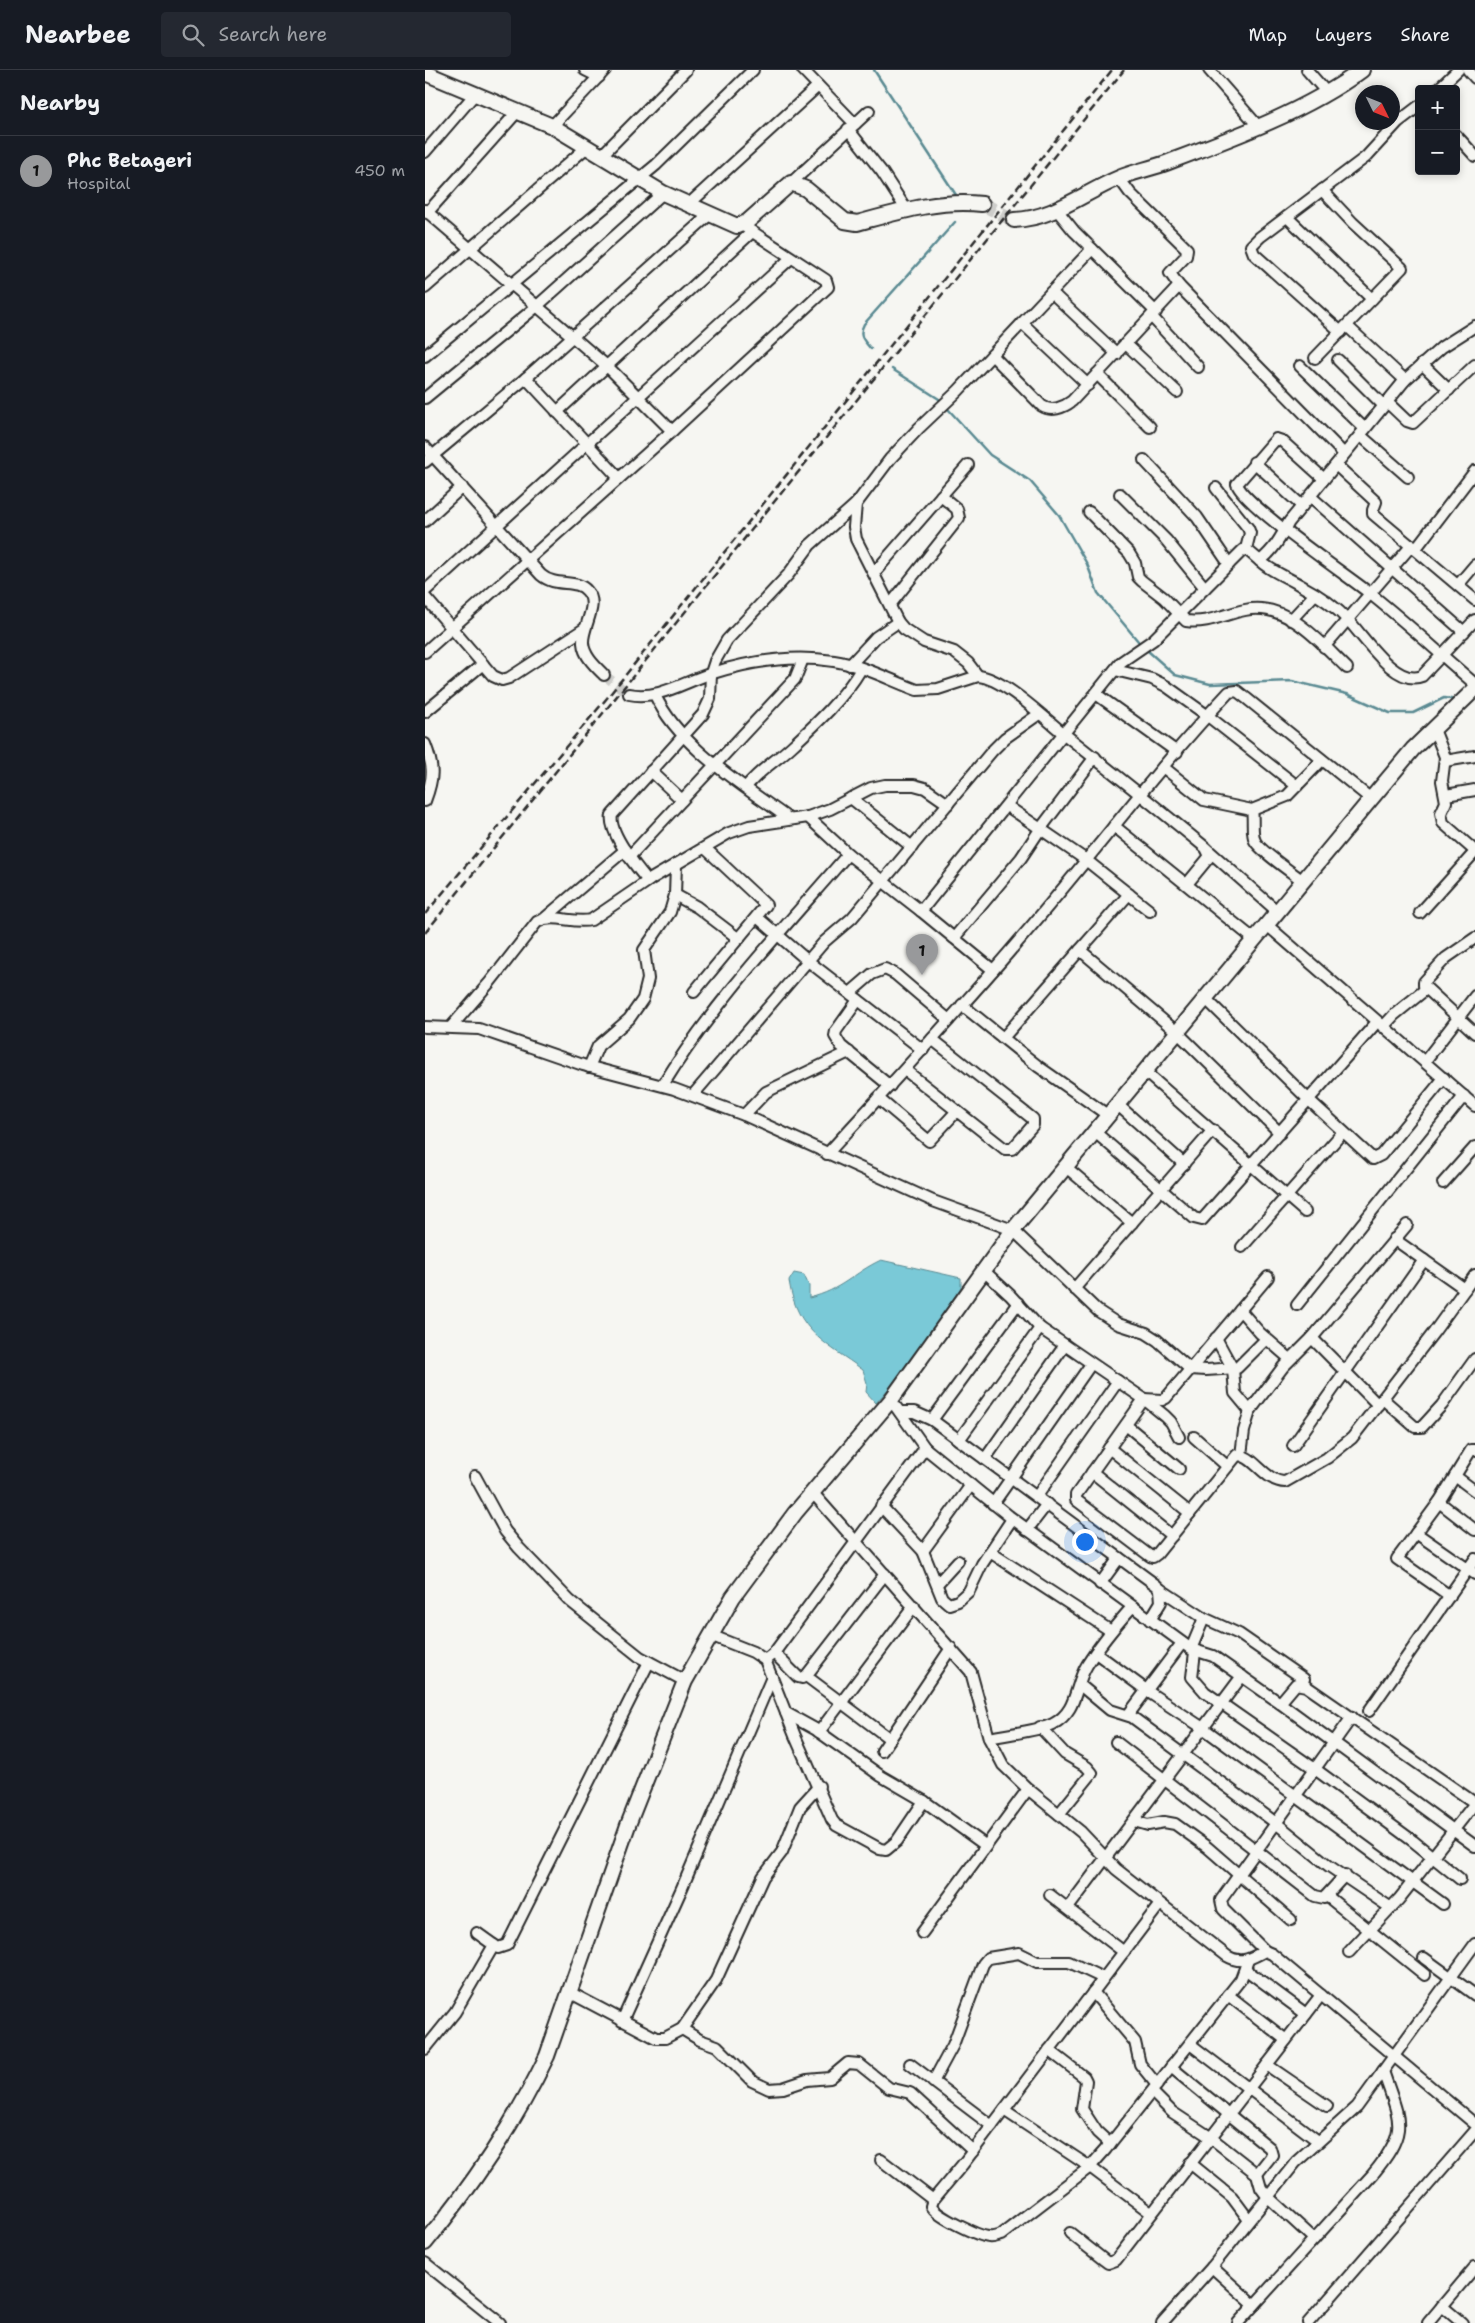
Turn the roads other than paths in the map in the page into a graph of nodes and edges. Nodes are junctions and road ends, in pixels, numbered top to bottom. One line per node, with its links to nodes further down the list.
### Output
1 (585, 70): 11 (street)
2 (686, 70): 26 (street)
3 (753, 70): 28 (street)
4 (803, 70): 14 (street)
5 (1209, 70): 22 (street)
6 (1307, 70): 16 (street)
7 (1362, 70): 16 (street)
8 (1458, 70): 13 (street)
9 (1468, 70): 12 (street)
10 (425, 73): 15 (street)
11 (602, 74): 20 (street)
12 (1475, 78)
13 (1442, 85)
14 (818, 86): 21 (street); 33 (street)
15 (475, 94): 18 (street); 25 (street)
16 (1328, 94): 22 (street)
17 (1415, 109): 31 (street)
18 (517, 111): 20 (street); 37 (street)
19 (869, 111): 21 (street)
20 (552, 126): 24 (street)
21 (851, 126): 30 (street); 35 (street)
22 (1258, 126): 29 (street)
23 (1460, 139): 27 (street)
24 (587, 147): 26 (street); 43 (street)
25 (425, 152)
26 (601, 156): 28 (street)
27 (1475, 156)
28 (638, 178): 32 (street); 45 (street)
29 (1119, 178): 36 (street); 46 (street)
30 (791, 183): 35 (street); 41 (street)
31 (1322, 190): 39 (street); 49 (street)
32 (663, 193): 33 (street); 50 (street)
33 (688, 204): 38 (street)
34 (982, 204): 35 (street)
35 (906, 209)
36 (1057, 210): 40 (street); 42 (street)
37 (426, 212): 43 (street)
38 (709, 215): 41 (street); 55 (street)
39 (1287, 217): 49 (street); 54 (street)
40 (1014, 220)
41 (747, 229): 44 (street); 65 (street)
42 (1092, 249): 48 (street); 51 (street)
43 (470, 250): 45 (street); 47 (street)
44 (791, 258): 73 (street); 78 (street)
45 (512, 286): 50 (street); 59 (street)
46 (1179, 286): 51 (street); 82 (street)
47 (425, 288)
48 (1051, 292): 52 (street); 57 (street)
49 (1372, 299): 54 (street)
50 (536, 307): 55 (street); 74 (street)
51 (1154, 314): 56 (street); 66 (street)
52 (1022, 323): 58 (street); 70 (street)
53 (1475, 326): 62 (street)
54 (1344, 329): 60 (street); 69 (street)
55 (573, 336): 65 (street); 68 (street)
56 (1126, 344): 57 (street); 72 (street)
57 (1117, 354): 67 (street)
58 (992, 355): 70 (street); 98 (street)
59 (425, 356)
60 (1315, 358)
61 (1338, 360): 75 (street)
62 (1422, 364): 69 (street); 71 (street)
63 (1475, 365): 71 (street)
64 (1300, 366): 79 (street)
65 (607, 367): 73 (street); 76 (street)
66 (1198, 367)
67 (1097, 374): 70 (street); 77 (street)
68 (527, 378): 76 (street); 83 (street)
69 (1405, 380): 75 (street)
70 (1087, 385)
71 (1449, 390): 75 (street)
72 (1177, 392)
73 (638, 396): 78 (street); 80 (street)
74 (425, 398)
75 (1385, 404): 79 (street)
76 (557, 412): 80 (street)
77 (1150, 427)
78 (672, 431): 91 (street)
79 (1363, 432): 82 (street); 90 (street)
80 (586, 445): 91 (street); 102 (street)
81 (425, 447): 83 (street)
82 (1345, 454): 87 (street)
83 (433, 455): 85 (street); 93 (street)
84 (1144, 460): 108 (street)
85 (425, 462)
86 (1254, 462): 92 (street); 99 (street); 103 (street)
87 (1336, 464): 92 (street); 104 (street)
88 (968, 465): 96 (street)
89 (1475, 472): 104 (street)
90 (1408, 477)
91 (619, 478): 106 (street)
92 (1324, 479): 97 (street)
93 (462, 487): 101 (street); 102 (street)
94 (1216, 488): 105 (street)
95 (1120, 494): 113 (street)
96 (941, 496): 111 (street); 119 (street)
97 (1310, 496): 99 (street); 110 (street)
98 (856, 504): 111 (street); 137 (street)
99 (1302, 506): 103 (street)
100 (1089, 512): 120 (street)
101 (425, 521)
102 (497, 525): 106 (street); 114 (street)
103 (1285, 529): 107 (street); 115 (street)
104 (1412, 545): 110 (street); 112 (street)
105 (1246, 549): 107 (street); 108 (street)
106 (529, 559): 125 (street); 126 (street)
107 (1261, 562): 116 (street)
108 (1229, 564): 113 (street)
109 (1475, 565): 112 (street)
110 (1390, 569): 115 (street); 127 (street)
111 (874, 573): 119 (street)
112 (1458, 585): 118 (street)
113 (1205, 588): 120 (street)
114 (425, 591)
115 (1369, 593): 121 (street); 130 (street)
116 (1315, 594): 121 (street); 122 (street)
117 (425, 596): 125 (street)
118 (1475, 600)
119 (890, 605): 124 (street)
120 (1179, 614): 122 (street); 136 (street)
121 (1347, 619): 128 (street); 130 (street)
122 (1291, 620): 128 (street)
123 (1475, 620): 127 (street)
124 (898, 622): 133 (street); 139 (street)
125 (453, 628): 129 (street); 132 (street)
126 (584, 629): 132 (street); 138 (street)
127 (1464, 632): 130 (street)
128 (1324, 647): 134 (street)
129 (425, 652)
130 (1442, 656): 140 (street)
131 (803, 659): 133 (street); 137 (street); 156 (street)
132 (483, 664): 144 (street)
133 (850, 665): 135 (street)
134 (1347, 668)
135 (861, 670): 139 (street); 160 (street)
136 (1115, 670): 142 (street); 146 (street)
137 (711, 673): 143 (street); 149 (street)
138 (604, 675)
139 (978, 676): 145 (street)
140 (1473, 689): 147 (street)
141 (629, 694): 143 (street)
142 (1096, 694): 148 (street); 151 (street)
143 (655, 695): 149 (street)
144 (425, 712)
145 (1039, 714): 148 (street); 169 (street)
146 (1208, 716): 151 (street); 154 (street); 159 (street)
147 (1434, 729): 155 (street); 166 (street)
148 (1065, 734): 153 (street); 170 (street)
149 (684, 735): 156 (street); 158 (street)
150 (425, 744): 161 (street)
151 (1177, 752): 157 (street)
152 (1475, 756): 155 (street)
153 (1095, 757): 163 (street); 175 (street)
154 (1322, 760): 159 (street); 166 (street)
155 (1445, 761): 164 (street)
156 (716, 766): 160 (street); 167 (street)
157 (1163, 768): 163 (street); 171 (street)
158 (651, 771): 167 (street); 180 (street)
159 (1297, 786): 171 (street)
160 (746, 787): 173 (street)
161 (427, 790): 168 (street)
162 (1475, 790): 164 (street)
163 (1141, 794): 174 (street); 178 (street)
164 (1446, 796): 179 (street)
165 (851, 798): 169 (street); 172 (street); 176 (street)
166 (1371, 799): 185 (street)
167 (682, 800): 180 (street)
168 (425, 801)
169 (948, 804): 176 (street)
170 (1007, 806): 175 (street); 190 (street)
171 (1252, 810): 185 (street)
172 (808, 817): 173 (street); 181 (street)
173 (789, 819): 177 (street)
174 (1114, 826): 182 (street); 187 (street)
175 (1041, 828): 182 (street); 198 (street)
176 (912, 847): 186 (street)
177 (705, 848): 183 (street); 194 (street)
178 (1206, 848): 187 (street); 192 (street)
179 (1475, 852): 193 (street)
180 (627, 854): 184 (street); 195 (street)
181 (848, 854): 186 (street); 197 (street)
182 (1086, 860): 188 (street); 204 (street)
183 (676, 864): 184 (street); 189 (street)
184 (648, 881): 195 (street)
185 (1303, 881): 192 (street)
186 (883, 882): 190 (street); 203 (street)
187 (1187, 884): 201 (street)
188 (1129, 894): 191 (street); 202 (street)
189 (675, 895): 200 (street); 223 (street)
190 (921, 911): 198 (street)
191 (1149, 911)
192 (1278, 912): 196 (street)
193 (1420, 913)
194 (757, 917): 197 (street); 200 (street)
195 (545, 918): 214 (street)
196 (1267, 925): 201 (street); 213 (street)
197 (778, 936): 203 (street); 227 (street)
198 (954, 938): 204 (street)
199 (1475, 938): 205 (street)
200 (739, 939): 206 (street)
201 (1255, 940): 209 (street)
202 (1080, 950): 216 (street); 218 (street)
203 (808, 961): 207 (street); 229 (street)
204 (993, 970): 210 (street)
205 (1426, 989): 211 (street); 213 (street)
206 (694, 992)
207 (854, 996): 212 (street); 220 (street); 221 (street)
208 (1475, 996): 211 (street)
209 (1206, 999): 216 (street); 232 (street)
210 (962, 1005): 212 (street); 218 (street)
211 (1458, 1018): 217 (street); 222 (street)
212 (949, 1020): 219 (street)
213 (1380, 1024): 222 (street); 232 (street)
214 (451, 1027): 215 (street); 223 (street)
215 (425, 1028)
216 (1178, 1033): 225 (street); 241 (street)
217 (1475, 1033)
218 (1003, 1038): 237 (street)
219 (932, 1039): 220 (street); 235 (street)
220 (923, 1050): 224 (street)
221 (849, 1052): 228 (street); 236 (street)
222 (1425, 1061): 226 (street)
223 (589, 1067): 227 (street)
224 (905, 1070): 228 (street); 235 (street)
225 (1145, 1072): 233 (street); 238 (street)
226 (1444, 1078): 230 (street); 240 (street)
227 (663, 1085): 229 (street)
228 (890, 1086): 231 (street)
229 (693, 1096): 236 (street)
230 (1464, 1096): 234 (street); 263 (street)
231 (878, 1098): 235 (street); 243 (street)
232 (1309, 1100): 240 (street); 241 (street)
233 (1118, 1105): 237 (street); 244 (street)
234 (1475, 1106)
235 (957, 1111)
236 (745, 1115): 243 (street)
237 (1109, 1116): 239 (street)
238 (1213, 1130): 244 (street); 245 (street)
239 (1095, 1132): 246 (street); 248 (street)
240 (1343, 1132): 249 (street)
241 (1280, 1133): 245 (street)
242 (1475, 1147): 247 (street)
243 (827, 1154): 253 (street)
244 (1184, 1164): 248 (street)
245 (1253, 1164): 248 (street); 249 (street)
246 (1066, 1167): 251 (street); 253 (street)
247 (1443, 1183)
248 (1162, 1189): 251 (street)
249 (1287, 1196): 250 (street); 255 (street)
250 (1305, 1212)
251 (1132, 1223): 260 (street)
252 (1407, 1225): 254 (street)
253 (1013, 1230): 257 (street); 260 (street)
254 (1394, 1239): 256 (street); 267 (street)
255 (1242, 1247)
256 (1424, 1260): 261 (street); 275 (street)
257 (984, 1271): 262 (street); 278 (street)
258 (1475, 1275): 261 (street)
259 (1268, 1277): 264 (street)
260 (1074, 1289): 273 (street)
261 (1465, 1289): 279 (street)
262 (1018, 1303): 265 (street); 282 (street)
263 (1297, 1305)
264 (1240, 1310): 266 (street); 268 (street)
265 (1040, 1328): 269 (street); 286 (street)
266 (1217, 1338): 273 (street); 274 (street)
267 (1312, 1338): 270 (street); 275 (street)
268 (1266, 1339): 270 (street); 274 (street)
269 (1065, 1345): 272 (street); 292 (street)
270 (1290, 1359): 280 (street)
271 (1475, 1359): 279 (street)
272 (1091, 1364): 276 (street); 298 (street)
273 (1190, 1369): 274 (street); 277 (street)
274 (1233, 1369): 280 (street)
275 (1345, 1372): 279 (street); 287 (street)
276 (1118, 1381): 277 (street); 302 (street)
277 (1147, 1399): 283 (street); 285 (street)
278 (891, 1400): 281 (street); 301 (street)
279 (1380, 1402): 291 (street)
280 (1250, 1411): 291 (street)
281 (900, 1412): 282 (street); 288 (street)
282 (932, 1420): 286 (street)
283 (1126, 1425): 289 (street); 294 (street)
284 (1194, 1436): 293 (street)
285 (1179, 1437)
286 (959, 1440): 292 (street)
287 (1293, 1446)
288 (925, 1448): 299 (street); 306 (street)
289 (1109, 1448): 295 (street); 307 (street)
290 (1474, 1451): 297 (street)
291 (1241, 1455): 293 (street)
292 (985, 1459): 298 (street)
293 (1227, 1466): 307 (street)
294 (1179, 1469)
295 (1092, 1472): 312 (street); 312 (street)
296 (475, 1476): 336 (street)
297 (1455, 1476): 300 (street); 303 (street)
298 (1011, 1477): 302 (street); 304 (street)
299 (971, 1486): 304 (street); 314 (street)
300 (1475, 1491)
301 (812, 1492): 313 (street); 330 (street)
302 (1037, 1496): 305 (street)
303 (1439, 1502): 310 (street); 311 (street)
304 (993, 1504): 308 (street)
305 (1047, 1504): 309 (street); 316 (street)
306 (881, 1506): 313 (street); 314 (street)
307 (1192, 1511): 312 (street)
308 (1012, 1519): 309 (street); 315 (street)
309 (1027, 1530): 322 (street)
310 (1475, 1530)
311 (1416, 1533): 319 (street); 324 (street)
312 (1172, 1536)
313 (855, 1541): 320 (street); 333 (street)
314 (923, 1551): 321 (street)
315 (990, 1552): 321 (street); 329 (street)
316 (1119, 1558): 322 (street); 323 (street)
317 (1475, 1559): 319 (street)
318 (958, 1562): 321 (street)
319 (1472, 1572): 324 (street)
320 (885, 1574): 325 (street); 337 (street)
321 (937, 1584)
322 (1100, 1584): 326 (street)
323 (1160, 1589): 327 (street); 328 (street)
324 (1450, 1596): 347 (street)
325 (914, 1606): 331 (street); 346 (street)
326 (1132, 1607): 328 (street); 329 (street)
327 (1204, 1618): 332 (street); 340 (street)
328 (1150, 1620): 332 (street)
329 (1111, 1631): 334 (street)
330 (710, 1635): 335 (street); 341 (street)
331 (951, 1648): 354 (street); 355 (street)
332 (1189, 1648): 338 (street); 343 (street); 344 (street)
333 (774, 1653): 335 (street); 337 (street)
334 (1096, 1653): 342 (street); 343 (street)
335 (765, 1660): 339 (street)
336 (649, 1662): 341 (street); 391 (street)
337 (806, 1676): 346 (street)
338 (1241, 1676): 344 (street); 345 (street)
339 (772, 1677): 348 (street); 407 (street)
340 (1304, 1679)
341 (685, 1681): 401 (street)
342 (1079, 1685): 349 (street); 351 (street)
343 (1146, 1690): 349 (street); 352 (street)
344 (1222, 1702): 352 (street); 360 (street)
345 (1280, 1702): 350 (street); 357 (street)
346 (841, 1703): 353 (street); 355 (street)
347 (1369, 1711)
348 (786, 1713): 353 (street); 362 (street)
349 (1127, 1715): 359 (street)
350 (1352, 1717): 357 (street); 366 (street)
351 (1039, 1727): 354 (street); 367 (street)
352 (1203, 1728): 359 (street); 364 (street)
353 (819, 1732): 365 (street)
354 (989, 1738): 363 (street)
355 (890, 1739): 358 (street)
356 (1116, 1742): 361 (street)
357 (1333, 1743): 360 (street); 370 (street)
358 (882, 1751)
359 (1184, 1754): 361 (street); 369 (street)
360 (1315, 1769): 364 (street); 374 (street)
361 (1165, 1780): 368 (street); 373 (street)
362 (819, 1786): 365 (street); 408 (street)
363 (1028, 1789): 367 (street); 371 (street)
364 (1295, 1797): 369 (street); 379 (street)
365 (924, 1801): 371 (street)
366 (1475, 1803): 370 (street)
367 (1059, 1814): 375 (street)
368 (1134, 1821): 375 (street); 376 (street)
369 (1276, 1823): 373 (street); 377 (street)
370 (1454, 1831): 372 (street); 374 (street)
371 (985, 1845): 389 (street)
372 (1475, 1846)
373 (1257, 1849): 376 (street); 381 (street)
374 (1433, 1856): 378 (street); 379 (street)
375 (1106, 1859): 382 (street); 384 (street)
376 (1239, 1875): 386 (street); 392 (street)
377 (1345, 1875): 381 (street); 385 (street)
378 (1460, 1879)
379 (1413, 1882): 383 (street); 385 (street)
380 (1050, 1895): 384 (street)
381 (1327, 1896): 387 (street)
382 (1160, 1904): 393 (street); 397 (street)
383 (1443, 1904)
384 (1068, 1908): 393 (street)
385 (1391, 1908): 387 (street)
386 (1291, 1920)
387 (1370, 1930): 394 (street); 398 (street)
388 (477, 1933): 391 (street)
389 (922, 1933)
390 (1475, 1944): 395 (street)
391 (494, 1945): 411 (street)
392 (1265, 1951): 397 (street); 404 (street)
393 (1124, 1952): 399 (street)
394 (1349, 1952)
395 (1472, 1956): 400 (street)
396 (1424, 1958): 400 (street)
397 (1246, 1965): 403 (street); 406 (street)
398 (1425, 1976)
399 (1103, 1978): 402 (street); 418 (street)
400 (1451, 1978): 405 (street); 413 (street)
401 (569, 1992): 407 (street); 441 (street)
402 (1093, 1992): 412 (street); 419 (street)
403 (1228, 1995): 409 (street); 410 (street)
404 (1321, 1995): 406 (street); 413 (street)
405 (1475, 1995)
406 (1306, 2014): 409 (street)
407 (622, 2021): 408 (street)
408 (682, 2028): 430 (street)
409 (1286, 2040): 415 (street)
410 (1190, 2044): 416 (street); 420 (street)
411 (425, 2049)
412 (1049, 2050): 422 (street); 429 (street)
413 (1395, 2057): 417 (street); 424 (street)
414 (910, 2064): 418 (street)
415 (1267, 2065): 420 (street); 421 (street)
416 (1171, 2067): 419 (street); 423 (street)
417 (1383, 2071): 428 (street); 440 (street)
418 (933, 2082): 425 (street)
419 (1154, 2088): 427 (street); 429 (street)
420 (1248, 2089): 423 (street); 428 (street)
421 (1327, 2106)
422 (1004, 2110): 425 (street); 433 (street)
423 (1229, 2114): 427 (street); 434 (street)
424 (1475, 2124)
425 (992, 2126): 430 (street)
426 (1475, 2131): 450 (street)
427 (1211, 2137): 432 (street); 434 (street)
428 (1318, 2141): 435 (street)
429 (1110, 2144): 433 (street)
430 (973, 2151): 436 (street)
431 (881, 2160): 436 (street)
432 (1190, 2163): 437 (street); 438 (street)
433 (1089, 2167): 436 (street); 437 (street)
434 (1257, 2174): 435 (street)
435 (1267, 2196): 438 (street); 440 (street)
436 (933, 2200)
437 (1151, 2213): 439 (street)
438 (1249, 2220): 443 (street)
439 (1070, 2233)
440 (1314, 2239): 445 (street)
441 (425, 2243)
442 (425, 2263): 447 (street)
443 (1212, 2267): 445 (street); 448 (street)
444 (1475, 2267): 446 (street)
445 (1254, 2305): 449 (street)
446 (1442, 2306): 451 (street); 452 (street)
447 (500, 2323)
448 (1162, 2323)
449 (1238, 2323)
450 (1308, 2323)
451 (1428, 2323)
452 (1462, 2323)

